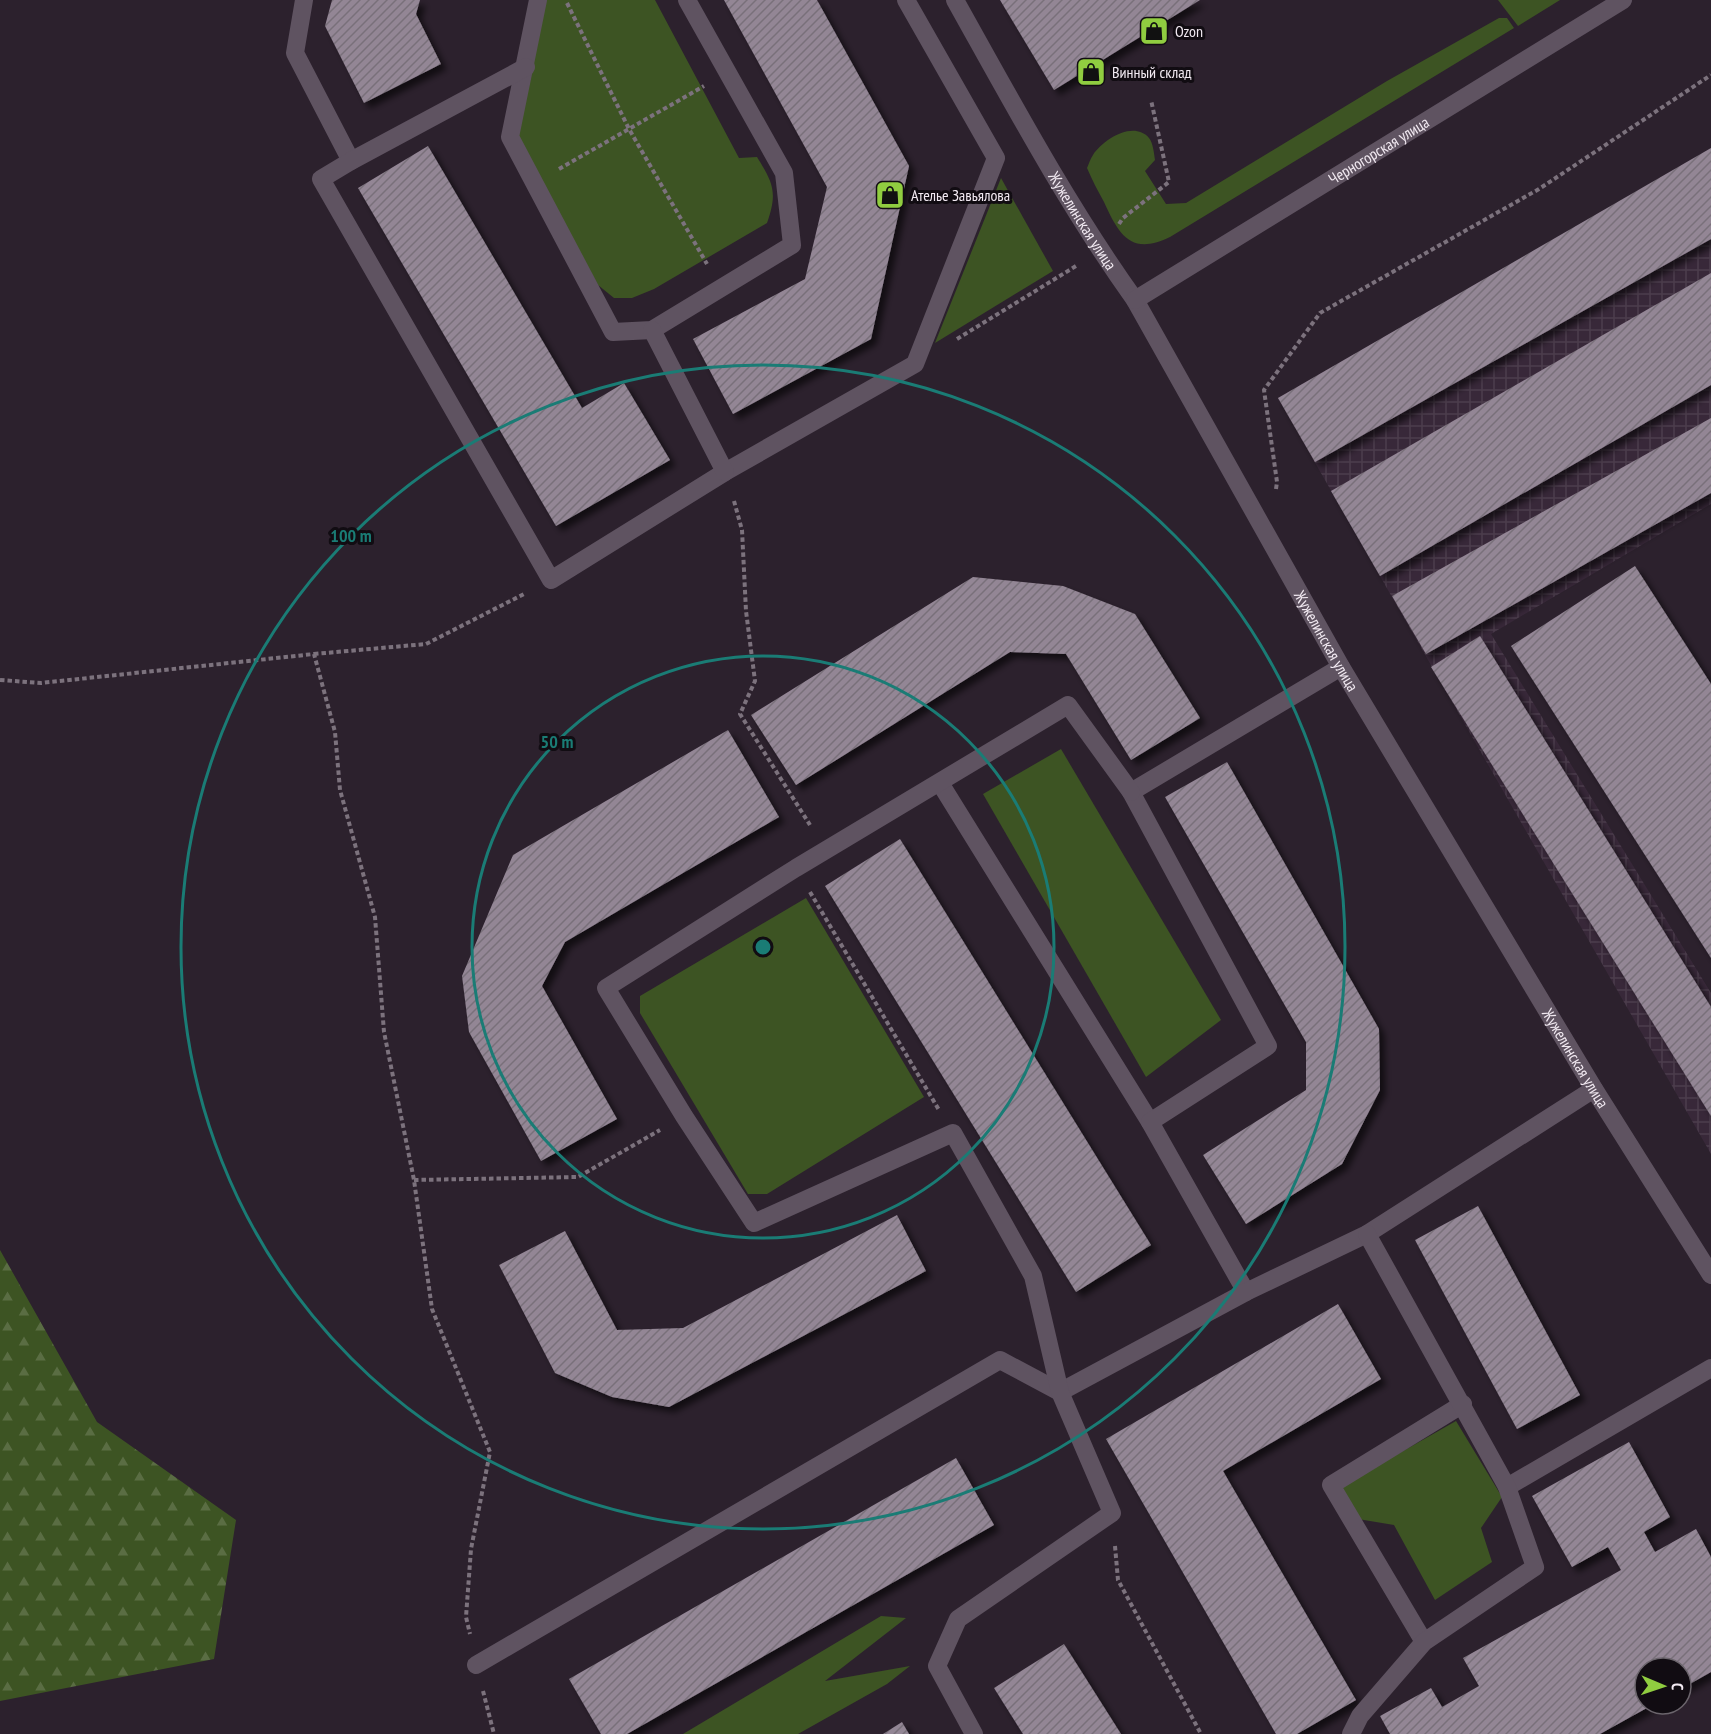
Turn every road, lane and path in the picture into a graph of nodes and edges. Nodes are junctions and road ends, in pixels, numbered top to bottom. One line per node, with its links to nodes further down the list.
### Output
1 (304, 0): 13 (street)
2 (538, 0): 8 (street)
3 (566, 0): 12 (path)
4 (687, 0): 9 (street)
5 (906, 0): 19 (street)
6 (955, 0): 15 (street, Жужелинская улица)
7 (1623, 0): 17 (street, Черногорская улица)
8 (526, 67): 13 (street); 14 (street)
9 (728, 73): 12 (path); 16 (street)
10 (1711, 75): 21 (path)
11 (1151, 100): 15 (path)
12 (629, 129): 14 (path); 16 (path)
13 (351, 161): 22 (street)
14 (535, 183): 18 (street)
15 (1100, 251): 17 (street, Жужелинская улица); 19 (path)
16 (721, 288): 18 (street)
17 (1135, 300): 21 (street, Жужелинская улица)
18 (652, 330): 20 (street)
19 (915, 364): 20 (street)
20 (725, 472): 22 (street); 28 (path)
21 (1268, 537): 24 (street, Жужелинская улица)
22 (551, 580): 23 (path)
23 (314, 654): 25 (path); 34 (path)
24 (1341, 667): 27 (street); 30 (street, Жужелинская улица)
25 (0, 680)
26 (940, 783): 27 (street); 28 (street); 32 (street)
27 (1131, 792): 32 (street)
28 (826, 851): 29 (street)
29 (796, 868): 31 (street); 33 (path)
30 (1594, 1089): 35 (street); 36 (street, Жужелинская улица)
31 (684, 1116): 33 (street); 34 (path)
32 (1150, 1122): 37 (street)
33 (953, 1133): 39 (street)
34 (414, 1180): 44 (path)
35 (1367, 1234): 37 (street); 40 (street)
36 (1711, 1275)
37 (1246, 1292): 39 (street)
38 (1711, 1368): 41 (street)
39 (1060, 1392): 42 (street); 44 (street)
40 (1463, 1404): 41 (street); 43 (street)
41 (1507, 1487): 43 (street)
42 (1112, 1513): 46 (street); 47 (path)
43 (1424, 1642): 48 (street)
44 (476, 1665): 45 (path)
45 (494, 1734)
46 (974, 1734)
47 (1201, 1734)
48 (1352, 1734)

